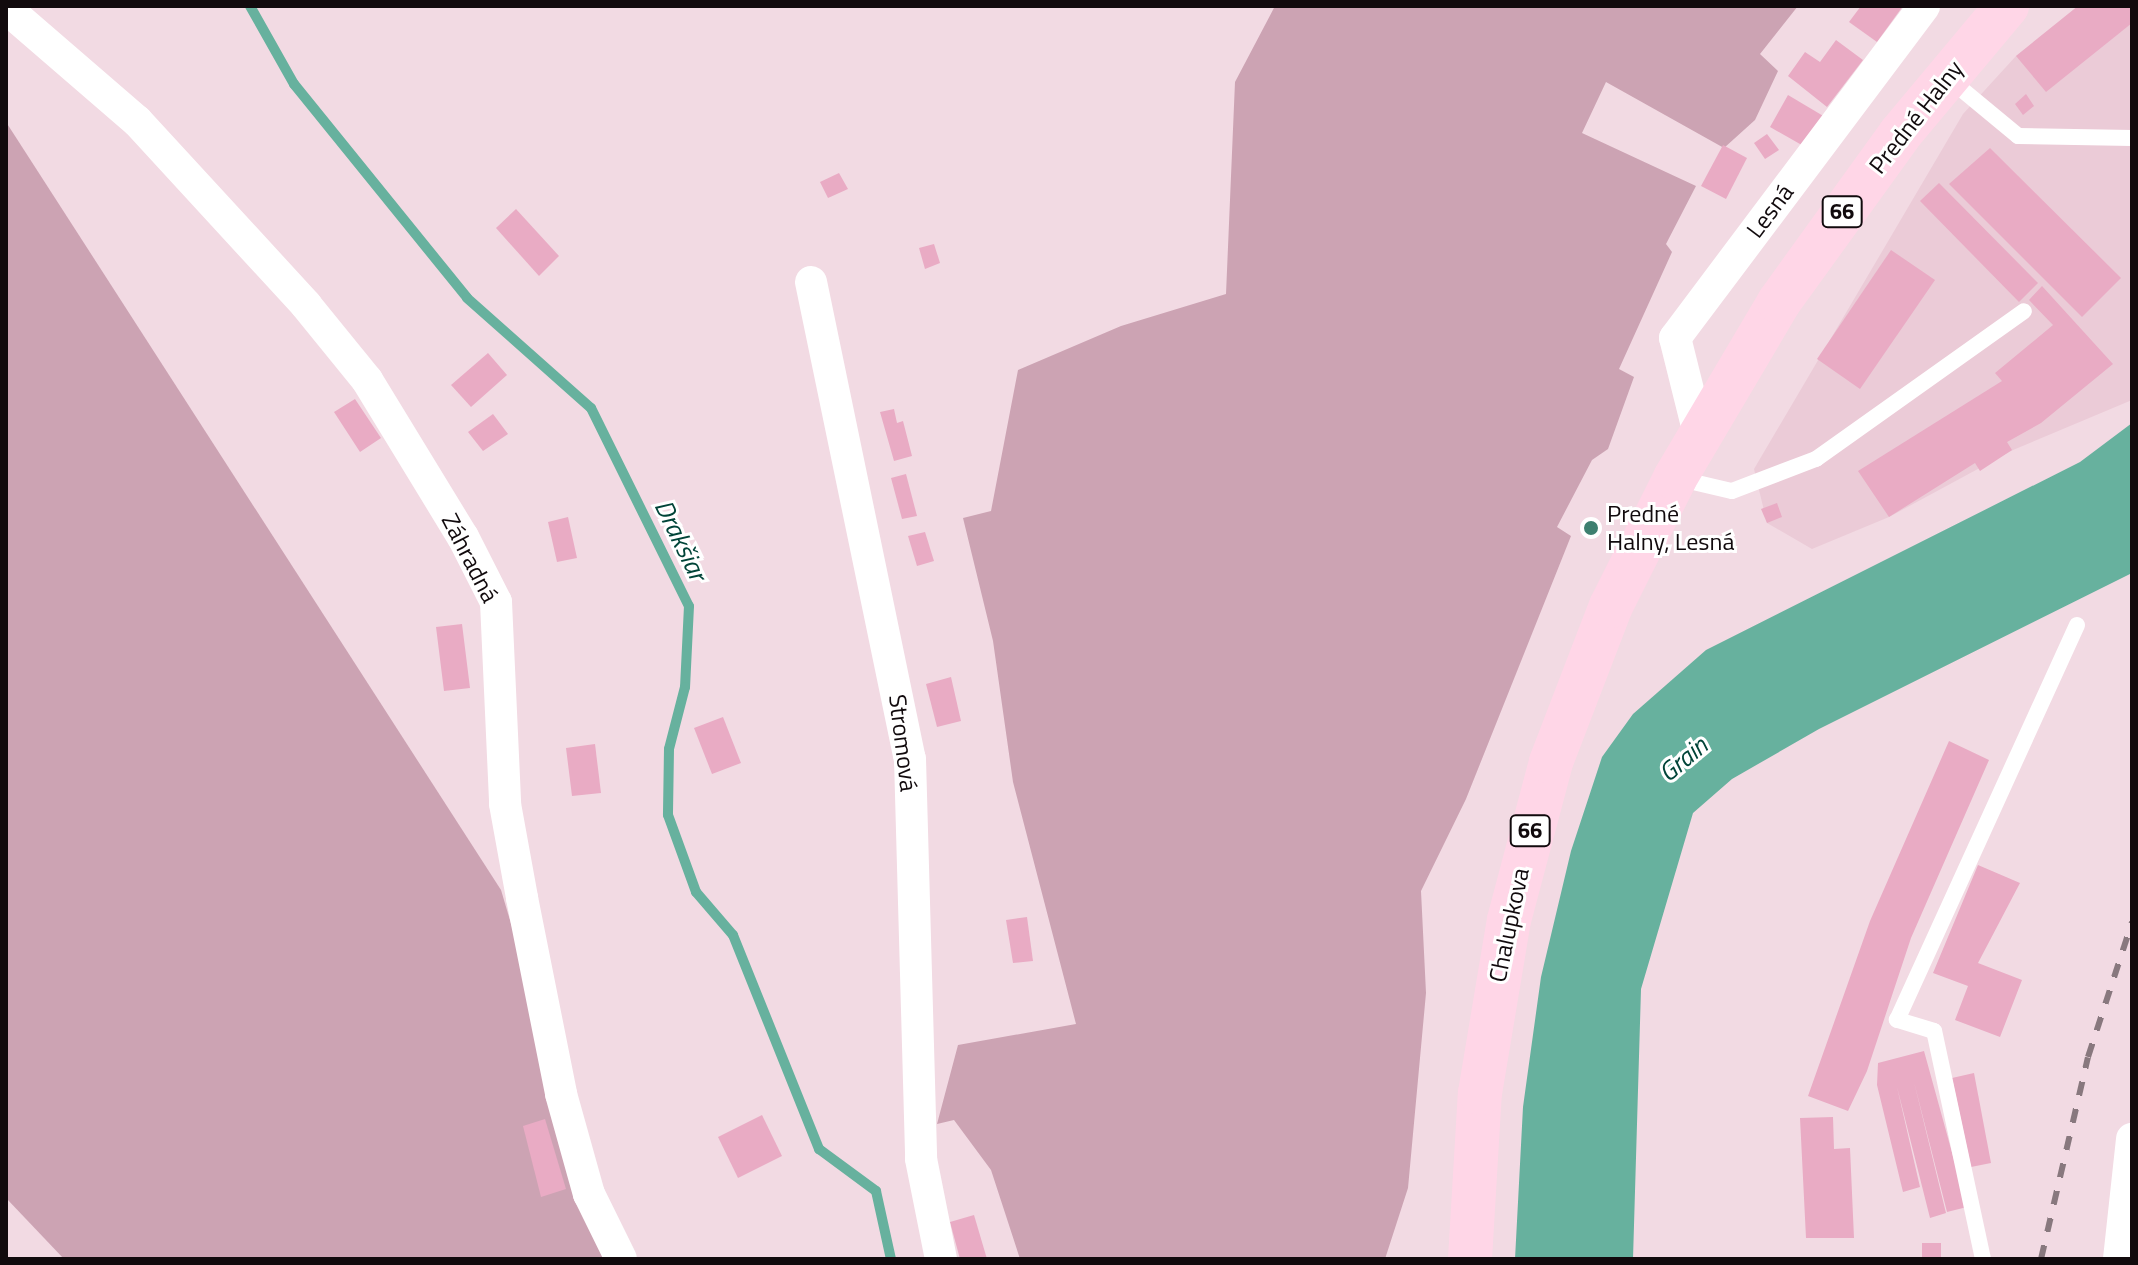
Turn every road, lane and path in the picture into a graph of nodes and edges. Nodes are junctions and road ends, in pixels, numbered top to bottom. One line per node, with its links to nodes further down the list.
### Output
1 (1924, 6): 8 (street, Lesná)
2 (2007, 6): 4 (main road, Predné Halny / 66)
3 (6, 8): 12 (street, Záhradná)
4 (1947, 77): 5 (lane); 8 (main road, Predné Halny / 66)
5 (2132, 138)
6 (811, 282): 13 (street, Stromová)
7 (2024, 311): 9 (lane)
8 (1699, 434): 9 (main road, Chalupkova / 66)
9 (1675, 478): 14 (main road, Chalupkova / 66)
10 (2077, 625): 15 (lane)
11 (2132, 1139): 16 (street)
12 (621, 1259)
13 (941, 1259)
14 (1470, 1259)
15 (1983, 1259)
16 (2119, 1259)

